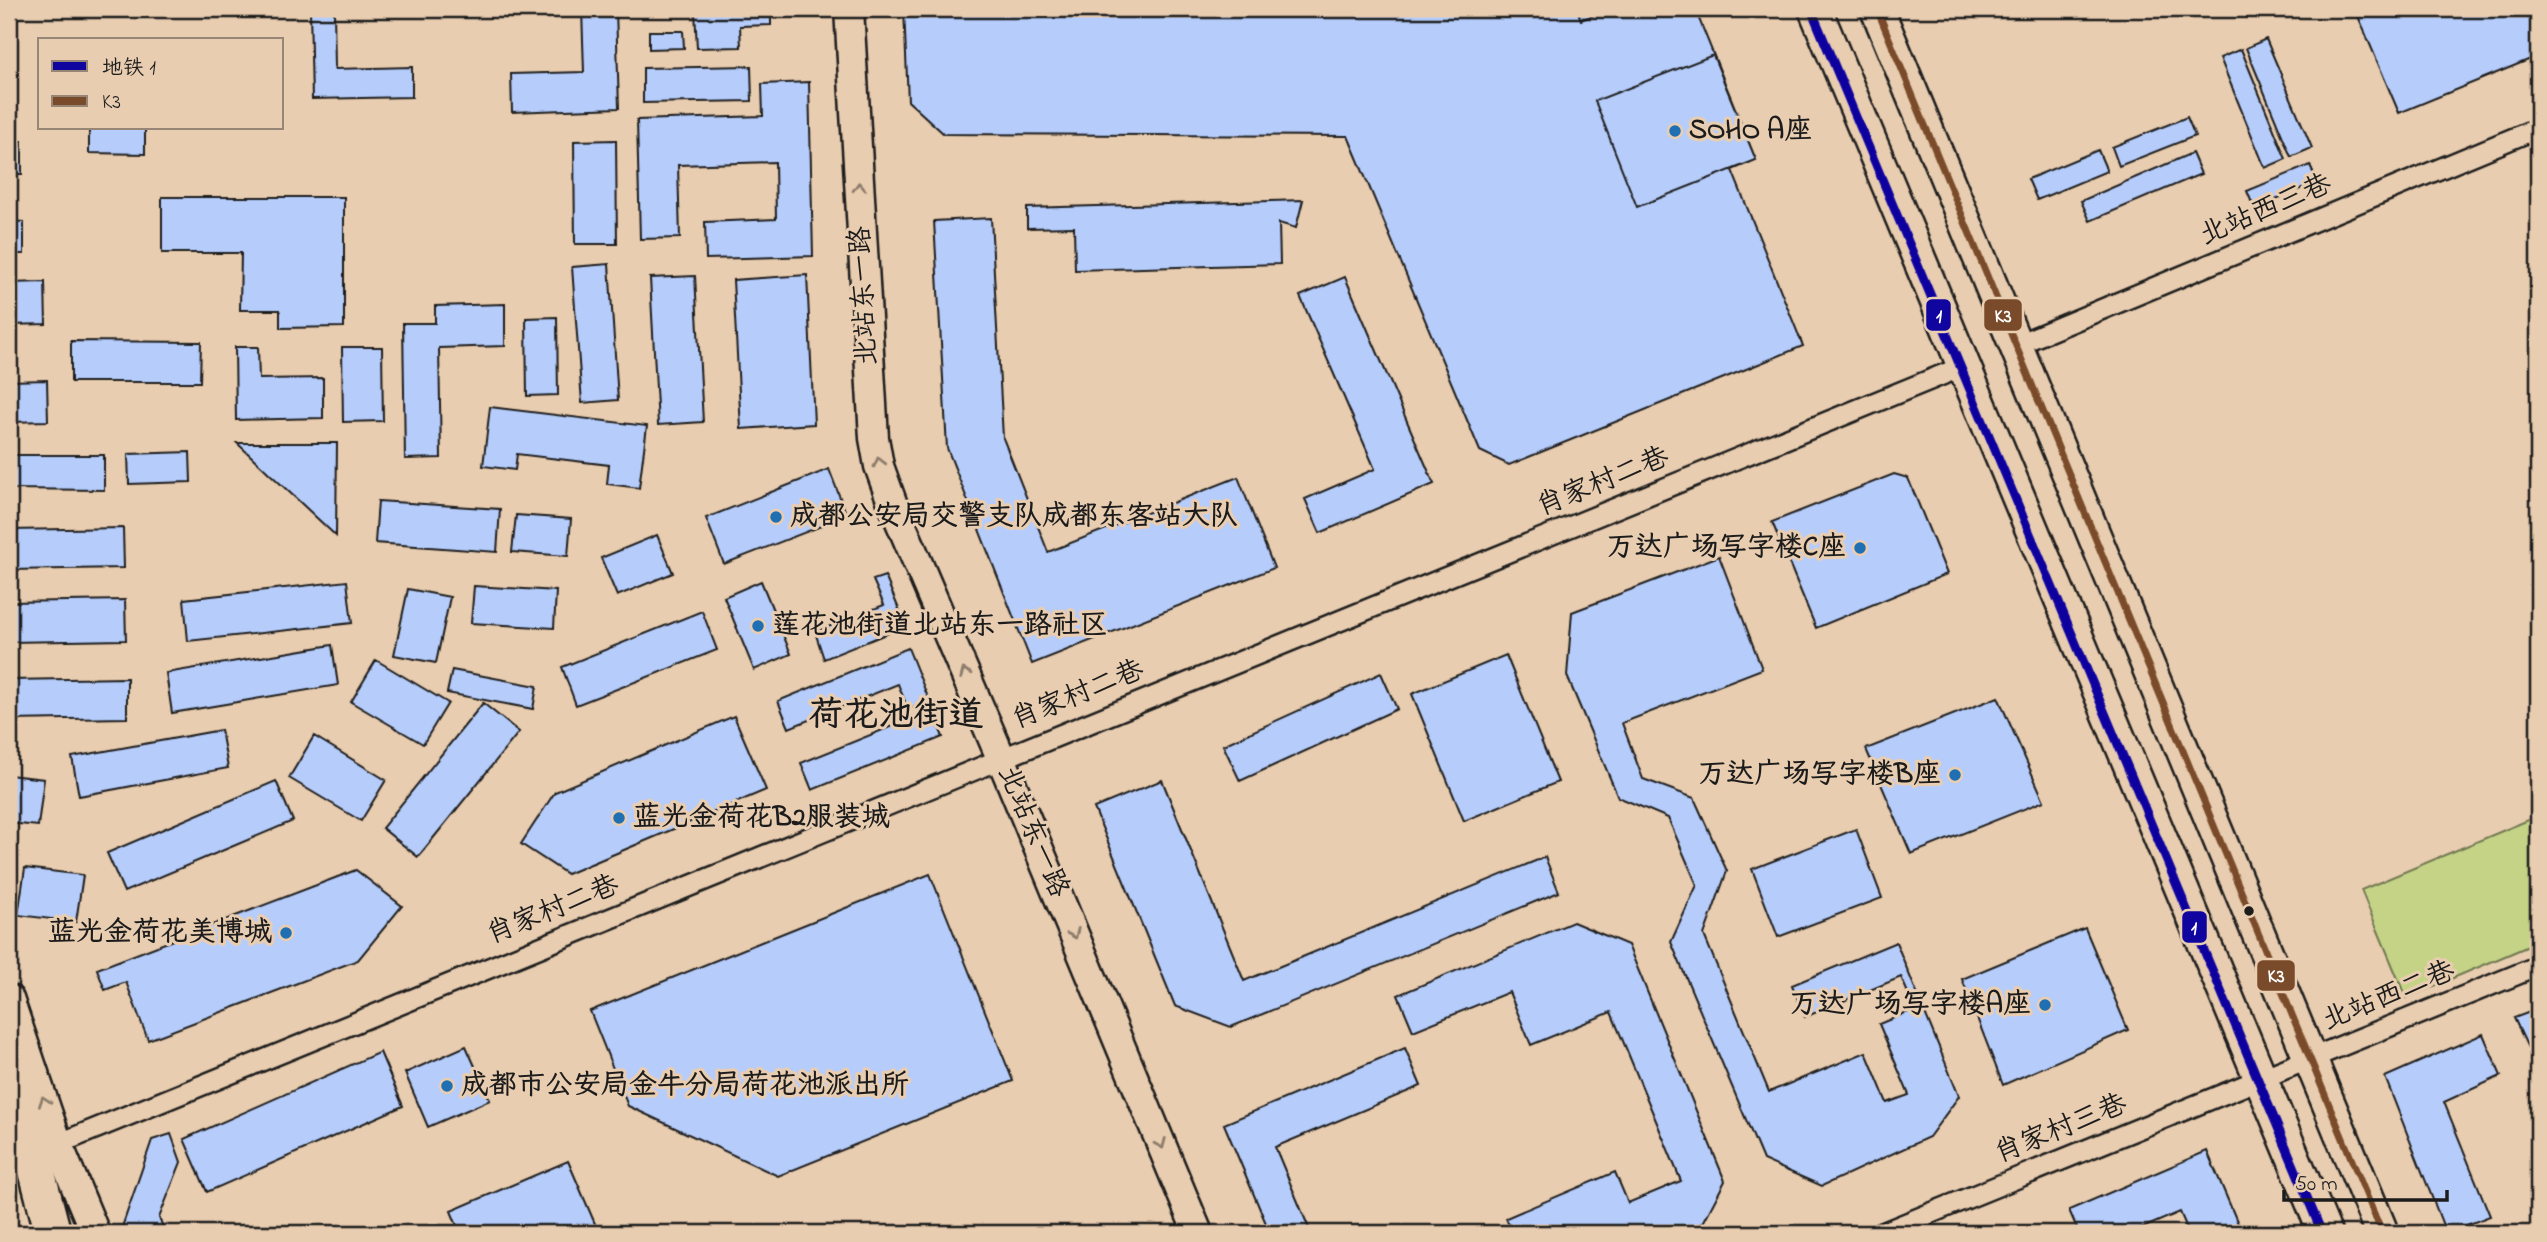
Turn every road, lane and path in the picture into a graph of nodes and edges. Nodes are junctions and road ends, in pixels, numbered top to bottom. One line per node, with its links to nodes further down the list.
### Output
1 (849, 9): 7 (street, 北站东一路, one-way to 1)
2 (1815, 9): 6 (main road)
3 (1877, 9): 5 (main road)
4 (2538, 128): 5 (street, 北站西三巷)
5 (2016, 345): 10 (main road)
6 (1964, 366): 7 (street, 肖家村二巷); 11 (main road)
7 (1001, 758): 13 (street, 肖家村二巷); 16 (street, 北站东一路, one-way to 16)
8 (2538, 966): 10 (street, 北站西二巷)
9 (9, 999): 13 (street, one-way to 9)
10 (2309, 1060): 11 (street, 北站西二巷); 19 (main road)
11 (2262, 1079): 17 (street, 肖家村三巷); 18 (main road)
12 (9, 1080): 14 (highway)
13 (58, 1144): 15 (street)
14 (53, 1233)
15 (95, 1233)
16 (1198, 1233)
17 (1882, 1233)
18 (2325, 1233)
19 (2382, 1233)

